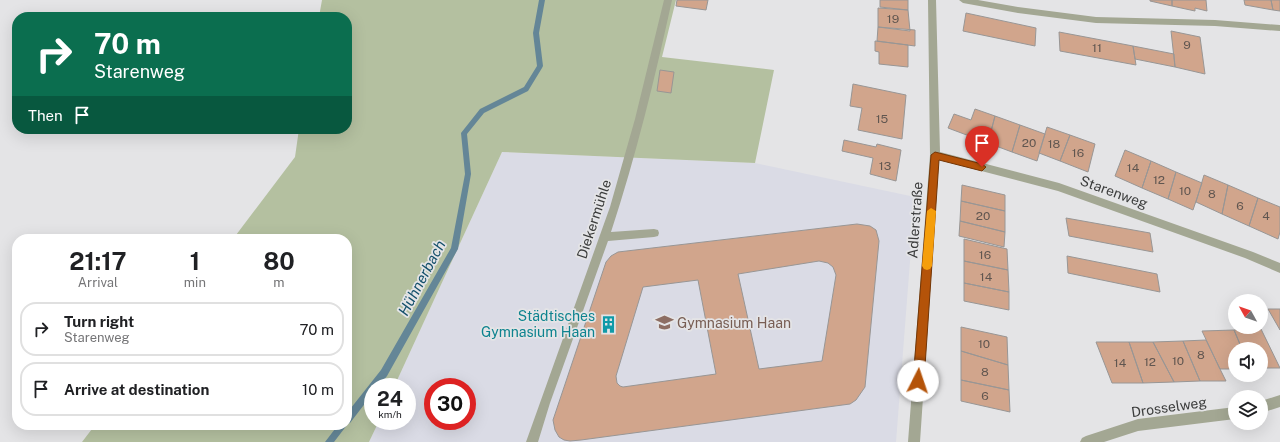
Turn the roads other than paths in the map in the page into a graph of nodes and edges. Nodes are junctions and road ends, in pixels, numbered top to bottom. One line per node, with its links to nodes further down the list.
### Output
1 (668, 0): 7 (street, Diekermühle)
2 (932, 0): 5 (street, Adlerstraße)
3 (963, 0): 4 (street)
4 (1280, 28)
5 (935, 155): 8 (street, Starenweg); 13 (street, Adlerstraße)
6 (654, 233): 7 (street)
7 (605, 238): 12 (street, Diekermühle)
8 (1280, 268)
9 (1280, 401): 10 (street)
10 (1268, 405)
11 (1228, 414): 14 (street, Drosselweg)
12 (532, 442)
13 (914, 442)
14 (1086, 442)

